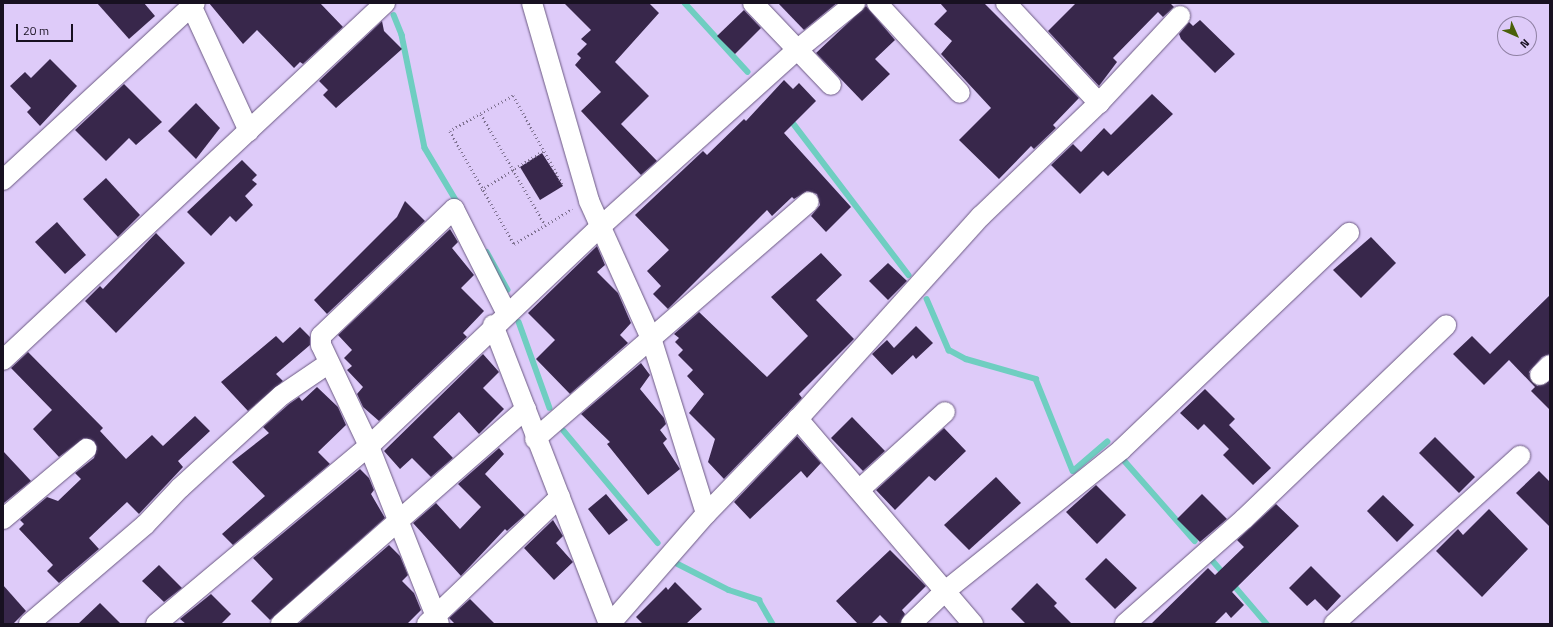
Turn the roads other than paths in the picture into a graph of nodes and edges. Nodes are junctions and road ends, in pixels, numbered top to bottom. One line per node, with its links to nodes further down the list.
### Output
1 (385, 3): 13 (street)
2 (532, 3): 16 (street)
3 (753, 3): 9 (street)
4 (855, 3): 9 (street)
5 (877, 3): 11 (street)
6 (1006, 3): 12 (street)
7 (192, 4): 13 (street); 14 (street)
8 (1180, 16): 12 (street)
9 (797, 50): 10 (street); 16 (street)
10 (831, 85)
11 (960, 93)
12 (1099, 103): 25 (street)
13 (249, 131): 21 (street)
14 (3, 180)
15 (810, 202): 20 (street)
16 (599, 228): 18 (street); 20 (street)
17 (1349, 233): 35 (street)
18 (500, 318): 22 (street); 23 (street); 27 (street)
19 (1446, 325): 43 (street)
20 (651, 338): 26 (street); 32 (street)
21 (3, 360)
22 (329, 363): 27 (street); 37 (street)
23 (526, 409): 26 (street); 34 (street)
24 (945, 412): 30 (street)
25 (798, 419): 30 (street); 32 (street)
26 (535, 439): 31 (street)
27 (370, 446): 34 (street); 38 (street)
28 (86, 449): 33 (street)
29 (1520, 456): 44 (street)
30 (859, 490): 35 (street)
31 (560, 497): 36 (street); 40 (street)
32 (706, 514): 40 (street)
33 (3, 519)
34 (401, 522): 36 (street); 39 (street)
35 (944, 592): 41 (street); 42 (street)
36 (434, 621)
37 (29, 624)
38 (156, 624)
39 (282, 624)
40 (609, 624)
41 (911, 624)
42 (973, 624)
43 (1125, 624)
44 (1334, 624)

